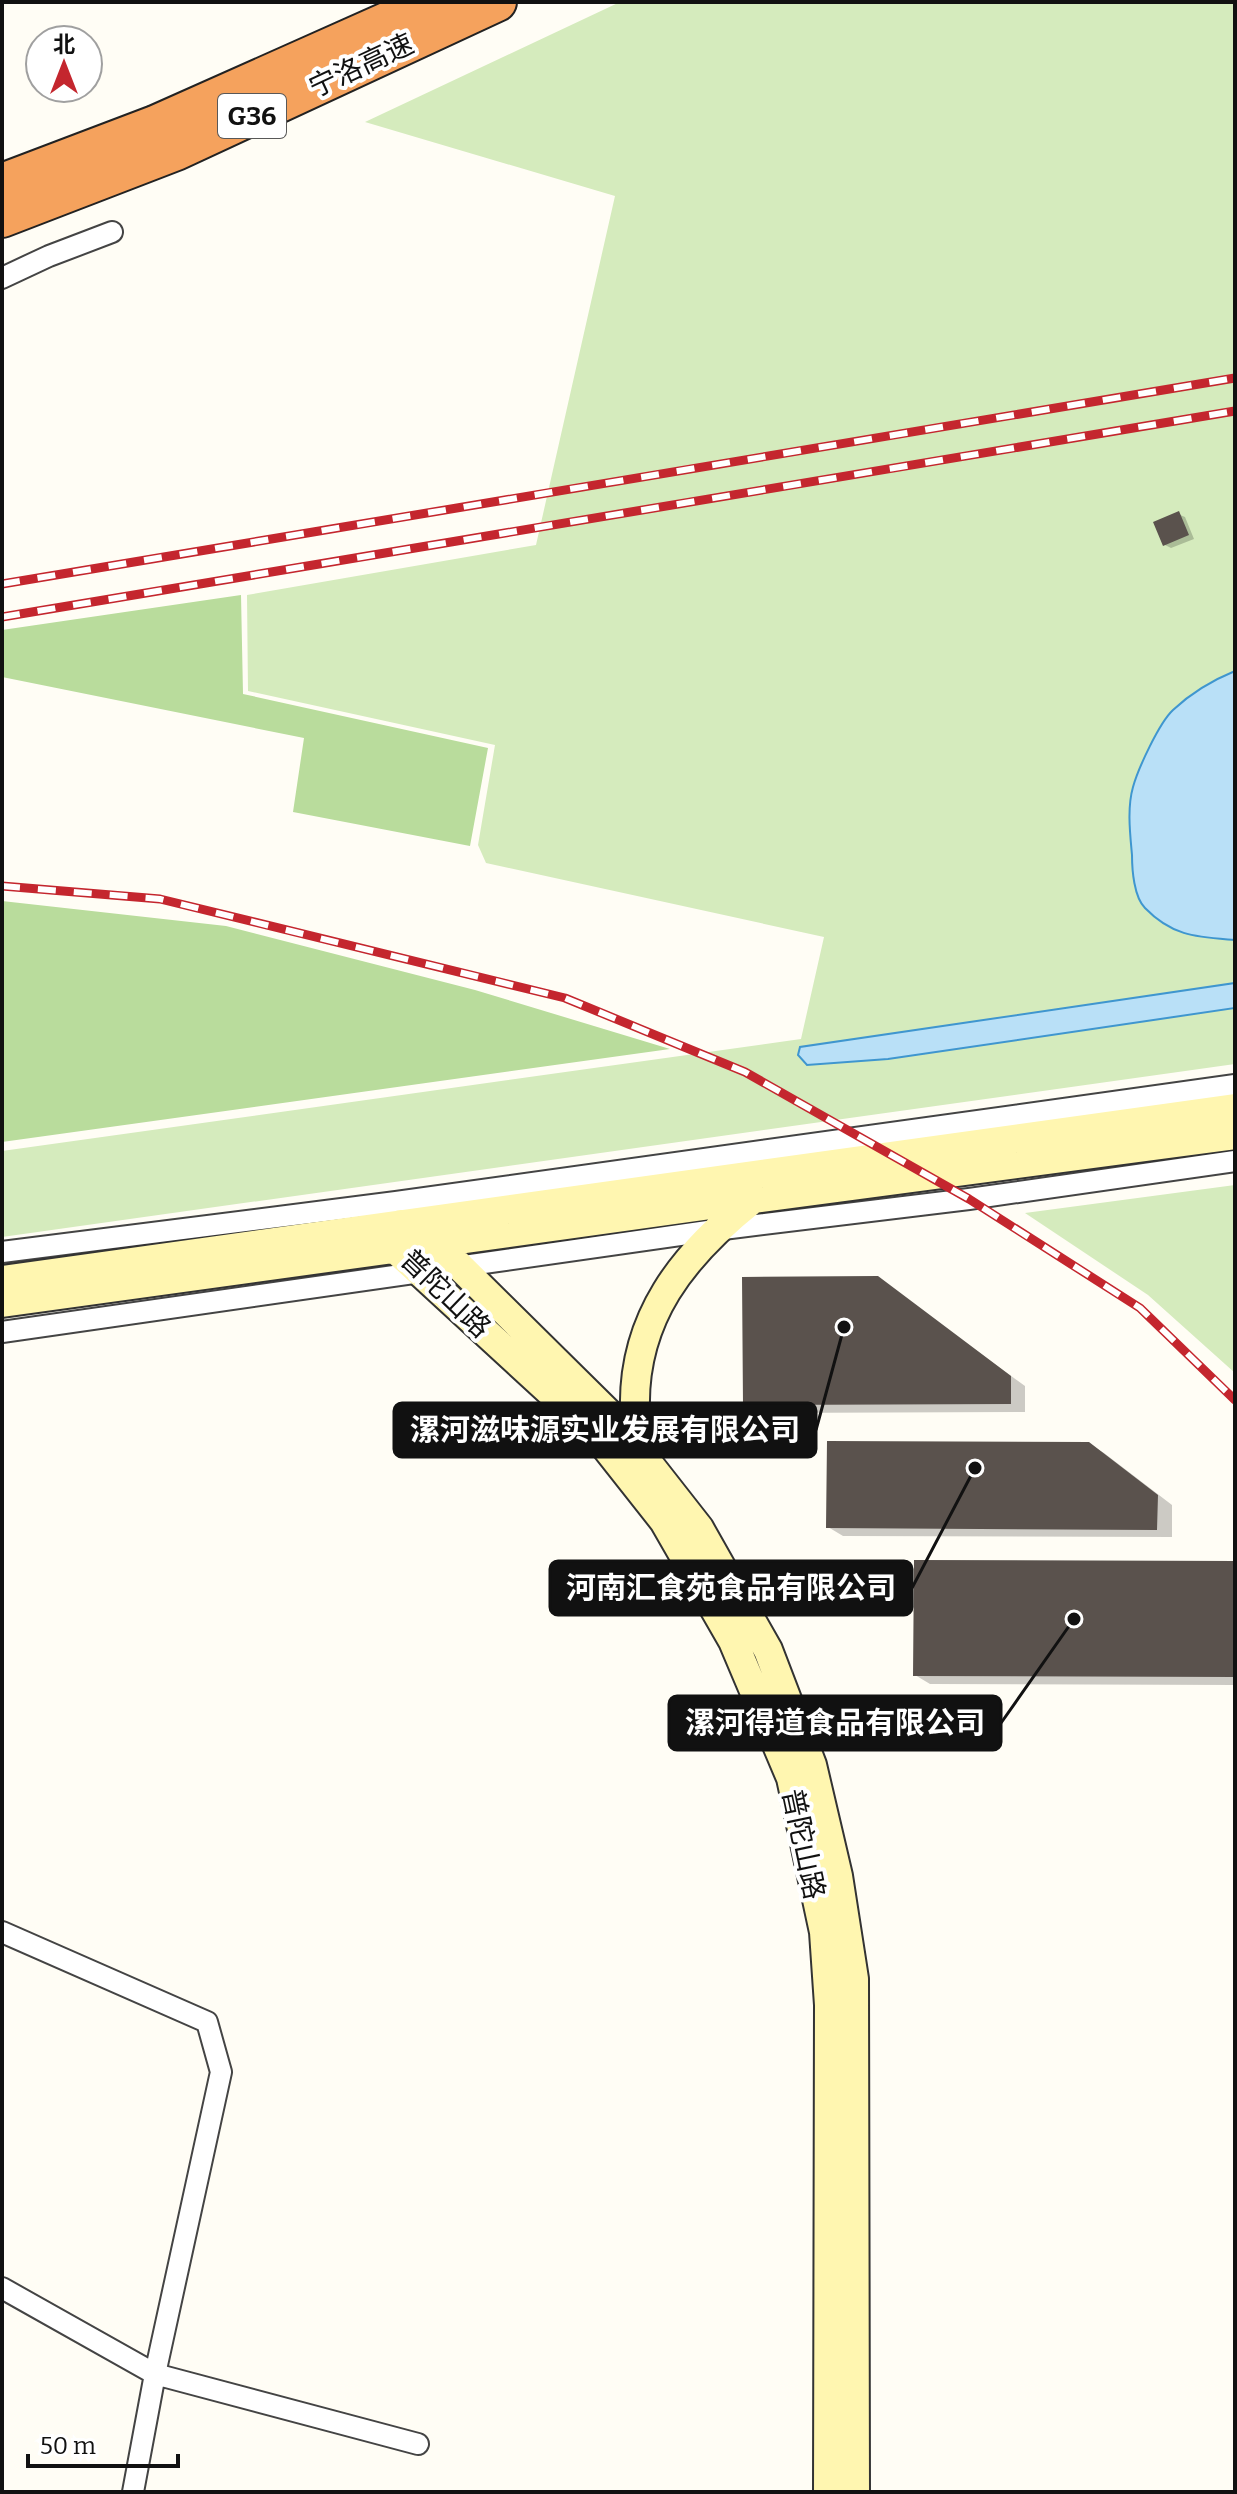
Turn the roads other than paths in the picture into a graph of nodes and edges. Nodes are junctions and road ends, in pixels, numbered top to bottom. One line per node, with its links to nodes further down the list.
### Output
1 (431, 2): 3 (highway, 宁洛高速 / G36)
2 (497, 2): 4 (highway, 宁洛高速 / G36)
3 (2, 183)
4 (2, 218)
5 (112, 232): 6 (street)
6 (2, 278)
7 (1235, 1085): 12 (street)
8 (1235, 1108): 12 (main road)
9 (1235, 1135): 11 (main road)
10 (1235, 1161): 13 (street)
11 (754, 1199): 13 (main road); 14 (main road)
12 (398, 1225): 14 (main road, 普陀山路); 15 (street); 17 (main road, 普陀山路); 18 (main road); 19 (main road)
13 (715, 1230): 16 (street); 21 (main road)
14 (437, 1244): 16 (main road, 普陀山路)
15 (2, 1252)
16 (460, 1268): 17 (street); 21 (main road, 普陀山路)
17 (421, 1273): 20 (street); 27 (main road, 普陀山路)
18 (2, 1280)
19 (2, 1303)
20 (2, 1332)
21 (646, 1461): 28 (main road, 普陀山路)
22 (2, 1932): 24 (street)
23 (2, 2288): 24 (street)
24 (155, 2374): 25 (street); 26 (street)
25 (418, 2444)
26 (133, 2492)
27 (828, 2492)
28 (855, 2492)

